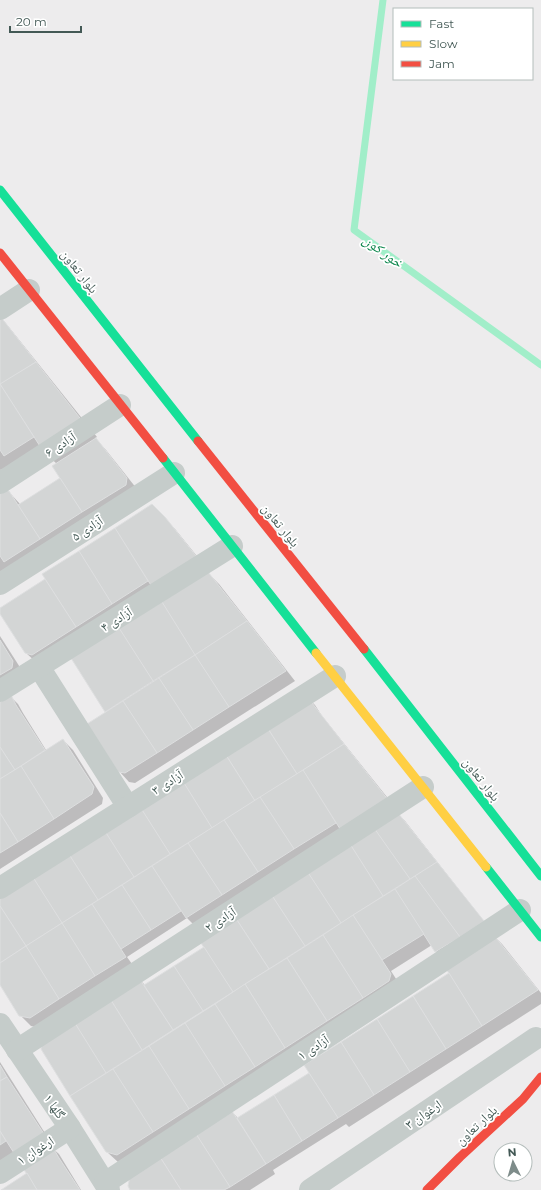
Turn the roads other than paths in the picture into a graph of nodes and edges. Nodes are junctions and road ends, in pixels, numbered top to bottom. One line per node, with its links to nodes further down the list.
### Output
1 (0, 190): 15 (street, بلوار تعاون)
2 (0, 253): 3 (street)
3 (29, 290): 4 (street); 5 (street)
4 (0, 309)
5 (120, 405): 6 (street); 7 (street, آزادی ۶)
6 (174, 473): 8 (street); 9 (street, آزادی ۵)
7 (0, 483)
8 (232, 546): 10 (street, آزادی ۴); 11 (street)
9 (0, 584)
10 (39, 667): 12 (street, آزادی ۴); 14 (street)
11 (335, 676): 13 (street); 14 (street, آزادی ۳)
12 (0, 691)
13 (423, 788): 17 (street); 21 (street, آزادی ۲)
14 (128, 807): 16 (street, آزادی ۳)
15 (541, 876)
16 (0, 888)
17 (520, 910): 18 (street); 25 (street, آزادی ۱)
18 (541, 937)
19 (0, 1024): 21 (street, گلها ۱)
20 (536, 1038): 26 (street, ارغوان ۳)
21 (18, 1050): 23 (street, گلها ۱)
22 (541, 1077): 27 (street, بلوار تعاون)
23 (70, 1128): 24 (street, ارغوان ۱); 25 (street, گلها ۱)
24 (0, 1173)
25 (107, 1187)
26 (310, 1190)
27 (427, 1190)

